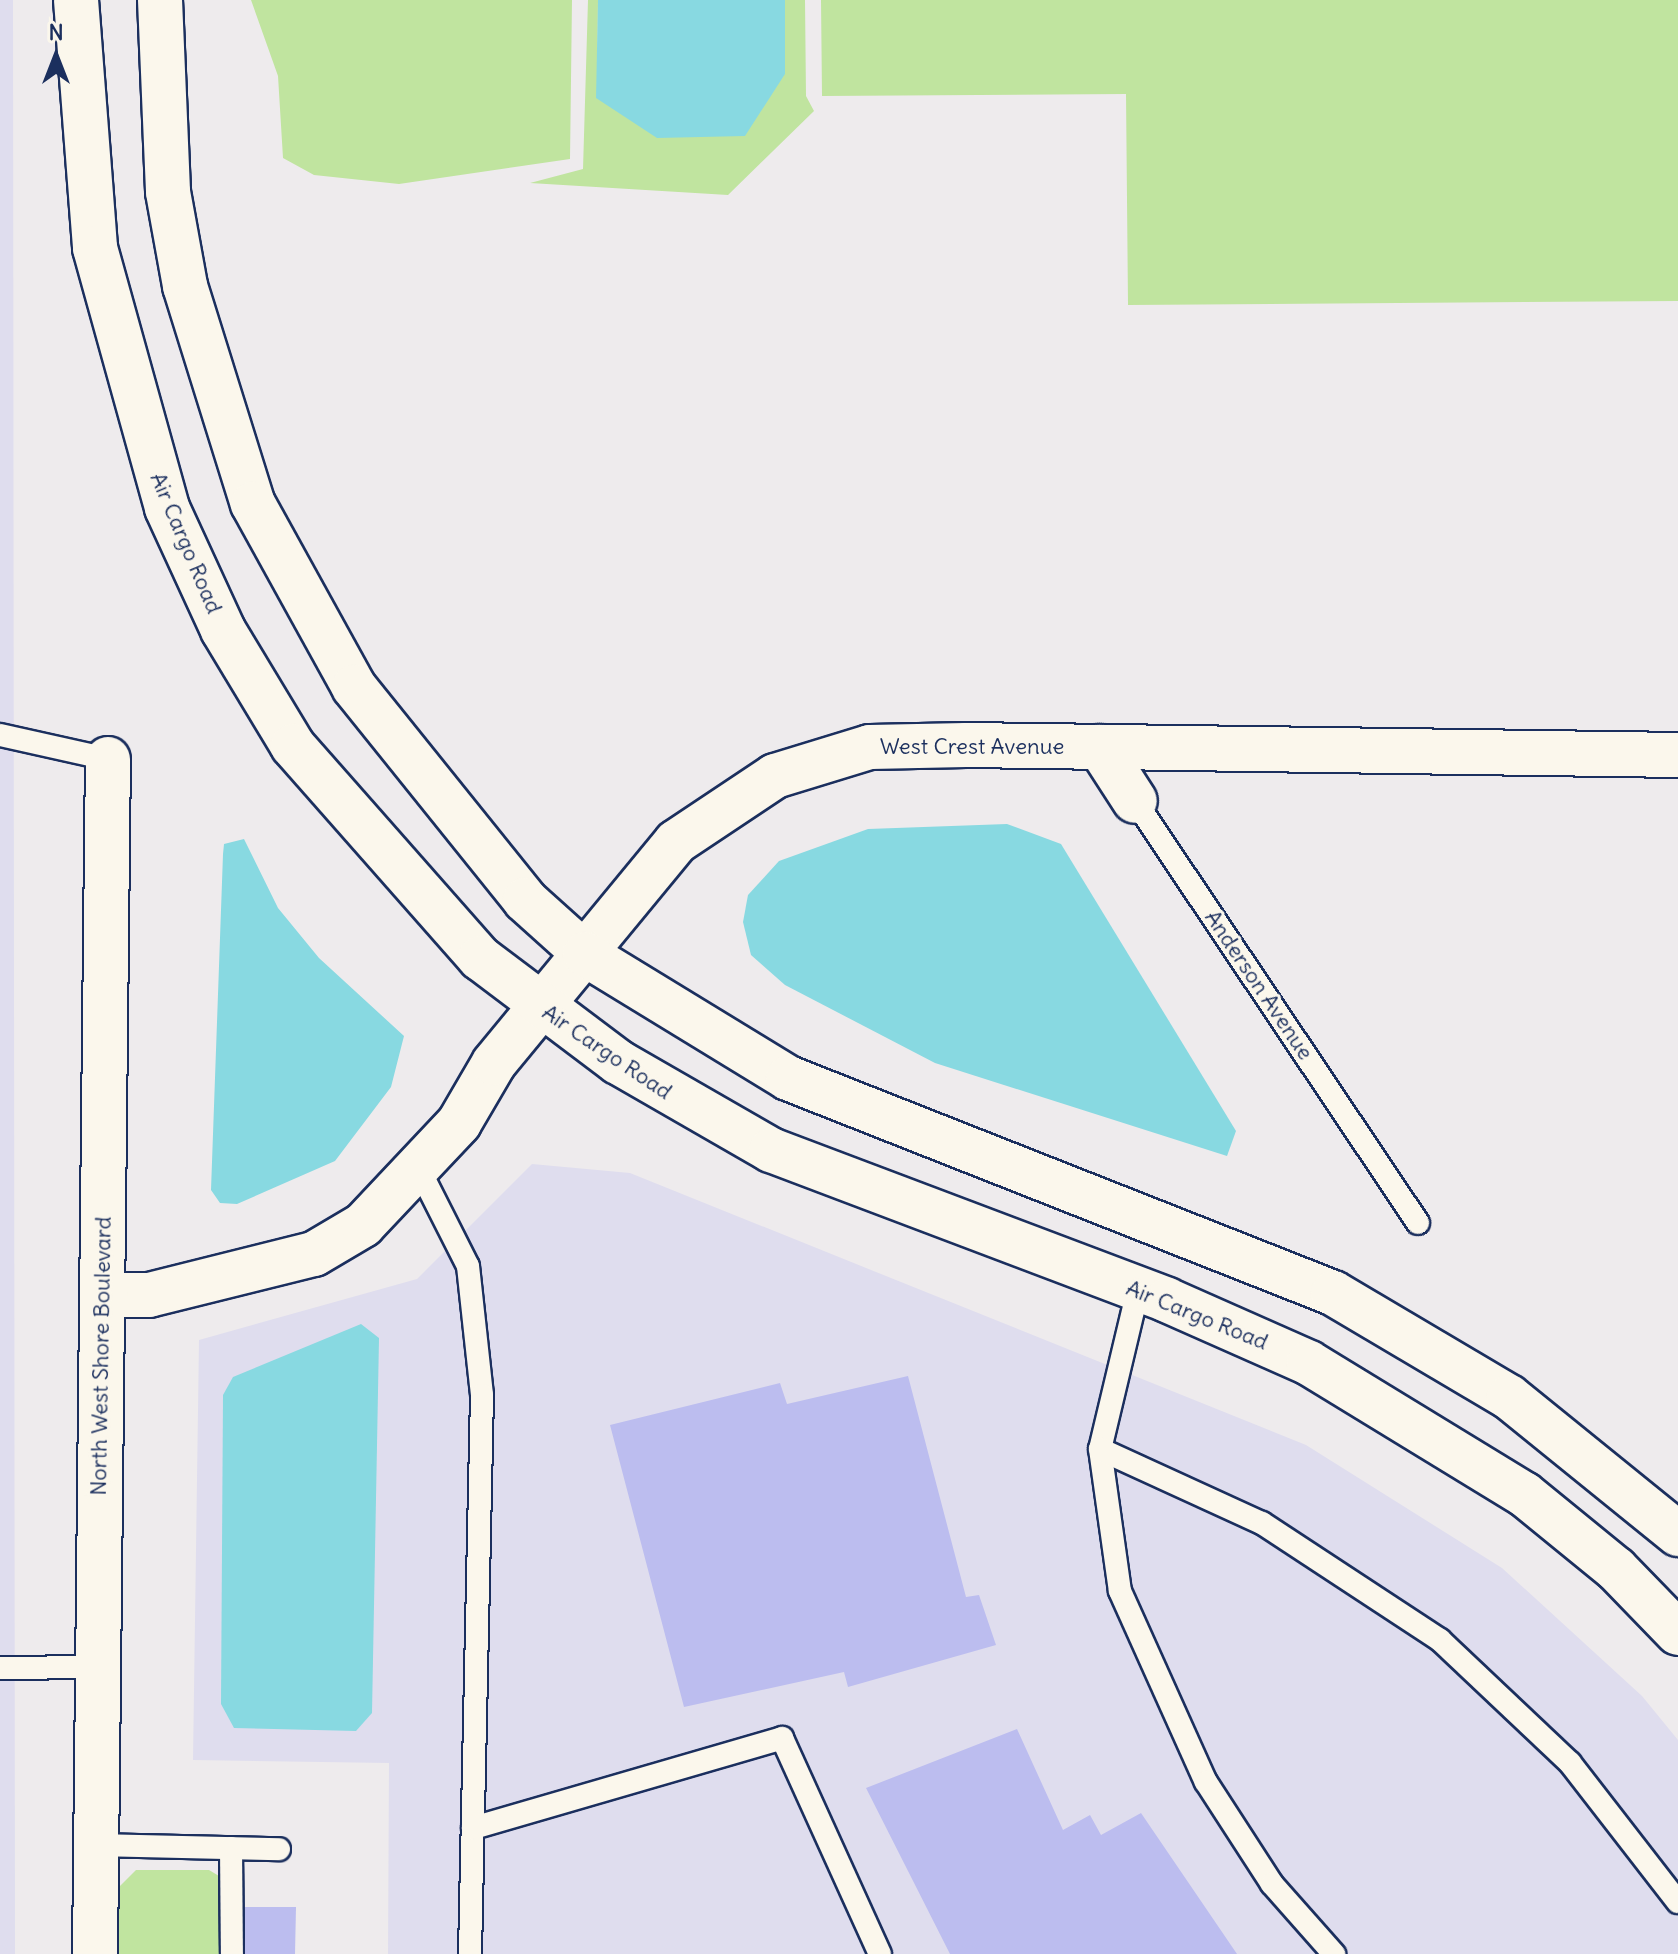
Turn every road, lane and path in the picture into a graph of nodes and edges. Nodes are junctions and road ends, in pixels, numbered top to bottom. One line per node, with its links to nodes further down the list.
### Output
1 (76, 0): 9 (street, Air Cargo Road)
2 (160, 0): 8 (street)
3 (0, 735): 6 (lane)
4 (1100, 747): 5 (street, West Crest Avenue); 7 (street, Anderson Avenue); 8 (street, West Crest Avenue)
5 (1678, 755)
6 (108, 759): 13 (street, North West Shore Boulevard)
7 (1135, 801): 11 (lane, Anderson Avenue)
8 (585, 954): 9 (street, West Crest Avenue); 15 (street)
9 (539, 1008): 10 (street, West Crest Avenue); 12 (street, Air Cargo Road)
10 (420, 1171): 13 (street, West Crest Avenue); 19 (lane)
11 (1418, 1223)
12 (1138, 1290): 14 (lane); 16 (street, Air Cargo Road)
13 (102, 1295): 17 (street, North West Shore Boulevard)
14 (1100, 1449): 23 (lane); 28 (lane)
15 (1678, 1534)
16 (1678, 1633)
17 (98, 1667): 18 (lane); 20 (street, North West Shore Boulevard)
18 (0, 1668)
19 (473, 1828): 26 (lane); 27 (lane)
20 (96, 1845): 21 (lane); 24 (street, North West Shore Boulevard)
21 (231, 1848): 22 (lane); 25 (lane)
22 (279, 1849)
23 (1678, 1902)
24 (95, 1954)
25 (232, 1954)
26 (470, 1954)
27 (880, 1954)
28 (1334, 1954)

